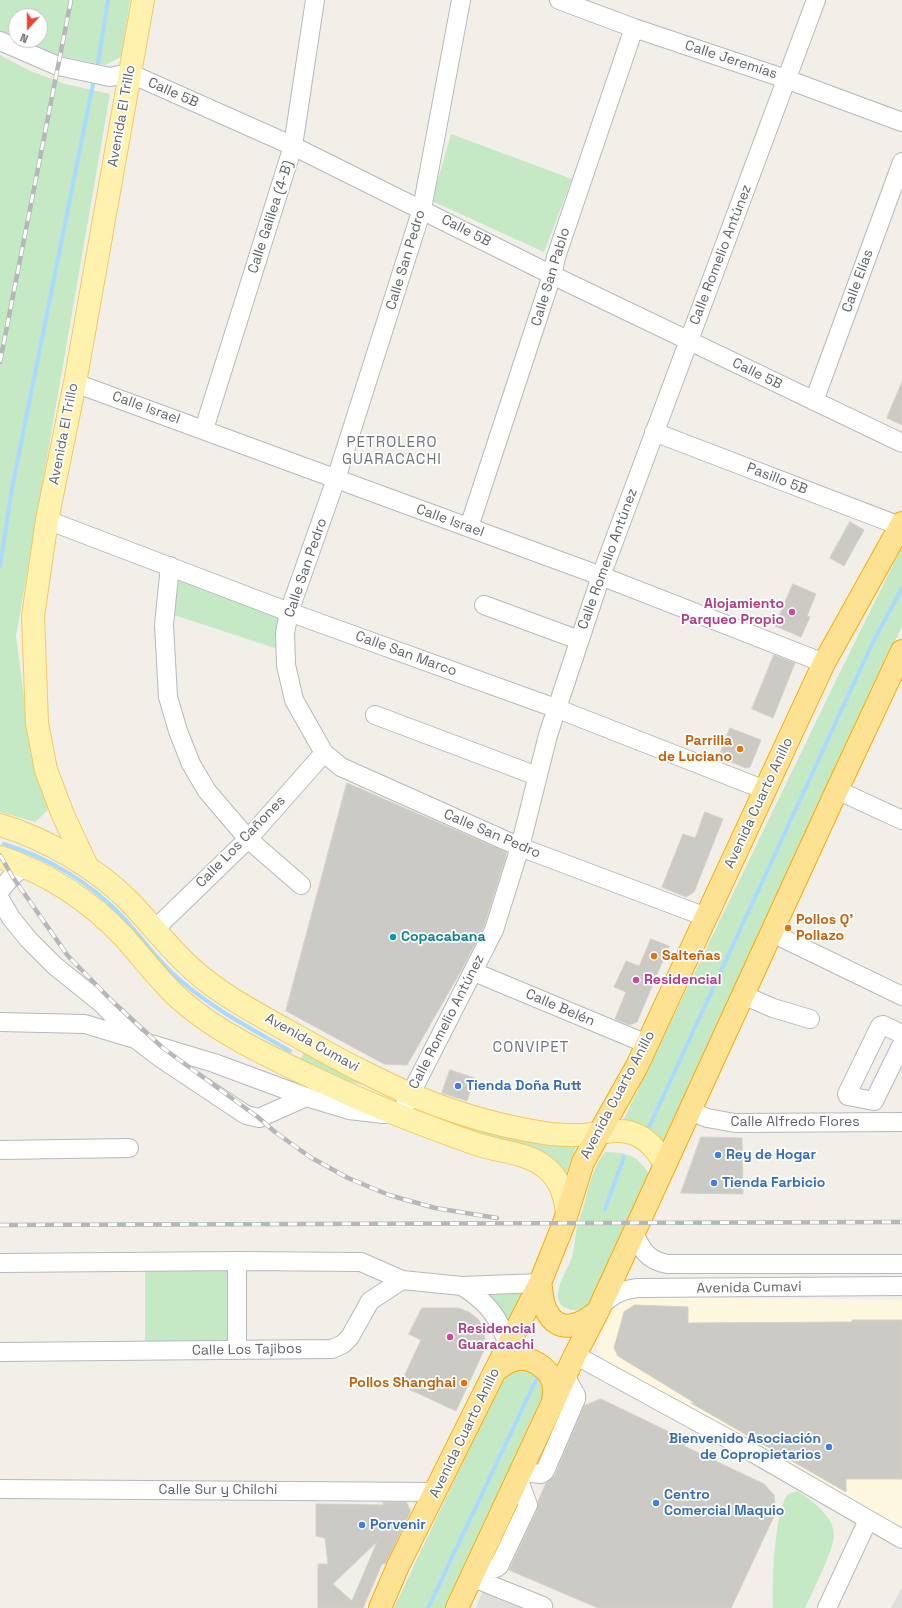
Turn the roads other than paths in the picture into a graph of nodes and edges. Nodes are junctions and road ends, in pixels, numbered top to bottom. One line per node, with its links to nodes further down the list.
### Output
1 (143, 0): 8 (main road, Avenida El Trillo)
2 (315, 0): 11 (street, Calle Galilea (4-B))
3 (461, 0): 13 (street, Calle San Pedro)
4 (559, 0): 6 (street, Calle Jeremías)
5 (816, 0): 9 (street, Calle Romelio Antúnez)
6 (634, 28): 9 (street, Calle Jeremías); 14 (street, Calle San Pablo)
7 (0, 40): 8 (street)
8 (129, 73): 11 (street, Calle 5B); 16 (main road, Avenida El Trillo)
9 (786, 79): 10 (street, Calle Jeremías); 15 (street, Calle Romelio Antúnez)
10 (902, 122)
11 (293, 146): 13 (street, Calle 5B); 18 (street, Calle Galilea (4-B))
12 (902, 162): 17 (street, Calle Elías)
13 (422, 209): 14 (street, Calle 5B); 21 (street, Calle San Pedro)
14 (552, 275): 15 (street, Calle 5B); 24 (street, Calle San Pablo)
15 (688, 341): 17 (street, Calle 5B); 19 (street, Calle Romelio Antúnez)
16 (75, 382): 18 (street, Calle Israel); 22 (main road, Avenida El Trillo)
17 (814, 401): 20 (street, Calle 5B)
18 (204, 429): 21 (street, Calle Israel)
19 (654, 432): 23 (street, Pasillo 5B); 26 (street, Calle Romelio Antúnez)
20 (902, 443)
21 (336, 480): 24 (street, Calle Israel); 28 (street, Calle San Pedro)
22 (47, 520): 25 (street, Calle San Marco); 43 (main road, Avenida El Trillo)
23 (901, 524): 31 (highway, Avenida Cuarto Anillo)
24 (469, 527): 26 (street, Calle Israel)
25 (170, 566): 28 (street, Calle San Marco); 40 (street)
26 (601, 576): 29 (street, Calle Romelio Antúnez); 31 (street, Calle Israel)
27 (484, 605): 29 (street)
28 (289, 612): 32 (street, Calle San Marco); 34 (street, Calle San Pedro)
29 (579, 640): 32 (street, Calle Romelio Antúnez)
30 (902, 652): 37 (highway)
31 (824, 663): 36 (highway, Avenida Cuarto Anillo)
32 (558, 709): 35 (street, Calle Romelio Antúnez); 36 (street, Calle San Marco)
33 (375, 715): 35 (street)
34 (324, 753): 40 (street, Calle Los Cañones); 41 (street, Calle San Pedro)
35 (537, 776): 41 (street, Calle Romelio Antúnez)
36 (765, 790): 48 (highway, Avenida Cuarto Anillo)
37 (837, 790): 38 (street); 50 (highway)
38 (902, 820)
39 (0, 825): 43 (main road, Avenida Cumavi)
40 (248, 839): 45 (street); 49 (street, Calle Los Cañones)
41 (520, 847): 48 (street, Calle San Pedro); 51 (street, Calle Romelio Antúnez)
42 (0, 857): 44 (main road, Avenida Cumavi)
43 (86, 864): 49 (main road, Avenida Cumavi)
44 (25, 866): 46 (street); 61 (main road, Avenida Cumavi)
45 (302, 885)
46 (0, 891)
47 (0, 899): 58 (street)
48 (706, 917): 59 (highway, Avenida Cuarto Anillo)
49 (155, 929): 57 (main road, Avenida Cumavi)
50 (772, 933): 52 (highway); 53 (street)
51 (474, 972): 59 (street, Calle Belén); 63 (street, Calle Romelio Antúnez)
52 (743, 995): 54 (street); 65 (highway)
53 (902, 996)
54 (810, 1019)
55 (0, 1022): 58 (street)
56 (902, 1034): 64 (street)
57 (298, 1036): 61 (main road); 63 (main road, Avenida Cumavi)
58 (136, 1040): 62 (street); 62 (street)
59 (646, 1044): 69 (highway, Avenida Cuarto Anillo)
60 (902, 1044): 64 (street)
61 (280, 1062): 62 (main road, Avenida Cumavi)
62 (311, 1088): 66 (main road, Avenida Cumavi)
63 (410, 1094): 66 (street, Calle Romelio Antúnez); 69 (main road, Avenida Cumavi)
64 (859, 1098): 67 (street)
65 (690, 1111): 67 (street, Calle Alfredo Flores); 72 (highway)
66 (400, 1115): 73 (main road, Avenida Cumavi)
67 (850, 1122): 68 (street, Calle Alfredo Flores)
68 (902, 1122)
69 (599, 1133): 72 (main road, Avenida Cumavi); 73 (highway, Avenida Cuarto Anillo)
70 (129, 1148): 71 (street)
71 (0, 1150)
72 (665, 1164): 74 (highway)
73 (567, 1212): 80 (highway, Avenida Cuarto Anillo)
74 (634, 1233): 77 (street, Avenida Cumavi); 84 (highway)
75 (238, 1261): 76 (street); 79 (street); 86 (street)
76 (0, 1263)
77 (772, 1264): 78 (street, Avenida Cumavi); 83 (street)
78 (902, 1264)
79 (402, 1280): 81 (street); 86 (street, Calle Los Tajibos)
80 (540, 1283): 81 (street); 84 (highway); 85 (highway, Avenida Cuarto Anillo)
81 (462, 1286): 85 (street)
82 (902, 1286): 83 (street, Avenida Cumavi)
83 (773, 1287): 84 (street, Avenida Cumavi)
84 (599, 1308): 88 (highway)
85 (508, 1347): 89 (highway, Avenida Cuarto Anillo)
86 (237, 1349): 87 (street, Calle Los Tajibos)
87 (0, 1352)
88 (575, 1355): 90 (highway); 95 (street)
89 (495, 1371): 91 (highway); 94 (highway, Avenida Cuarto Anillo)
90 (566, 1377): 91 (highway); 92 (street)
91 (553, 1404): 92 (highway)
92 (519, 1475): 97 (highway)
93 (0, 1489): 94 (street, Calle Sur y Chilchi)
94 (436, 1492): 99 (highway, Avenida Cuarto Anillo)
95 (868, 1520): 96 (street); 101 (street)
96 (902, 1539)
97 (473, 1573): 98 (street); 100 (highway)
98 (544, 1606)
99 (380, 1608)
100 (457, 1608)
101 (827, 1608)

